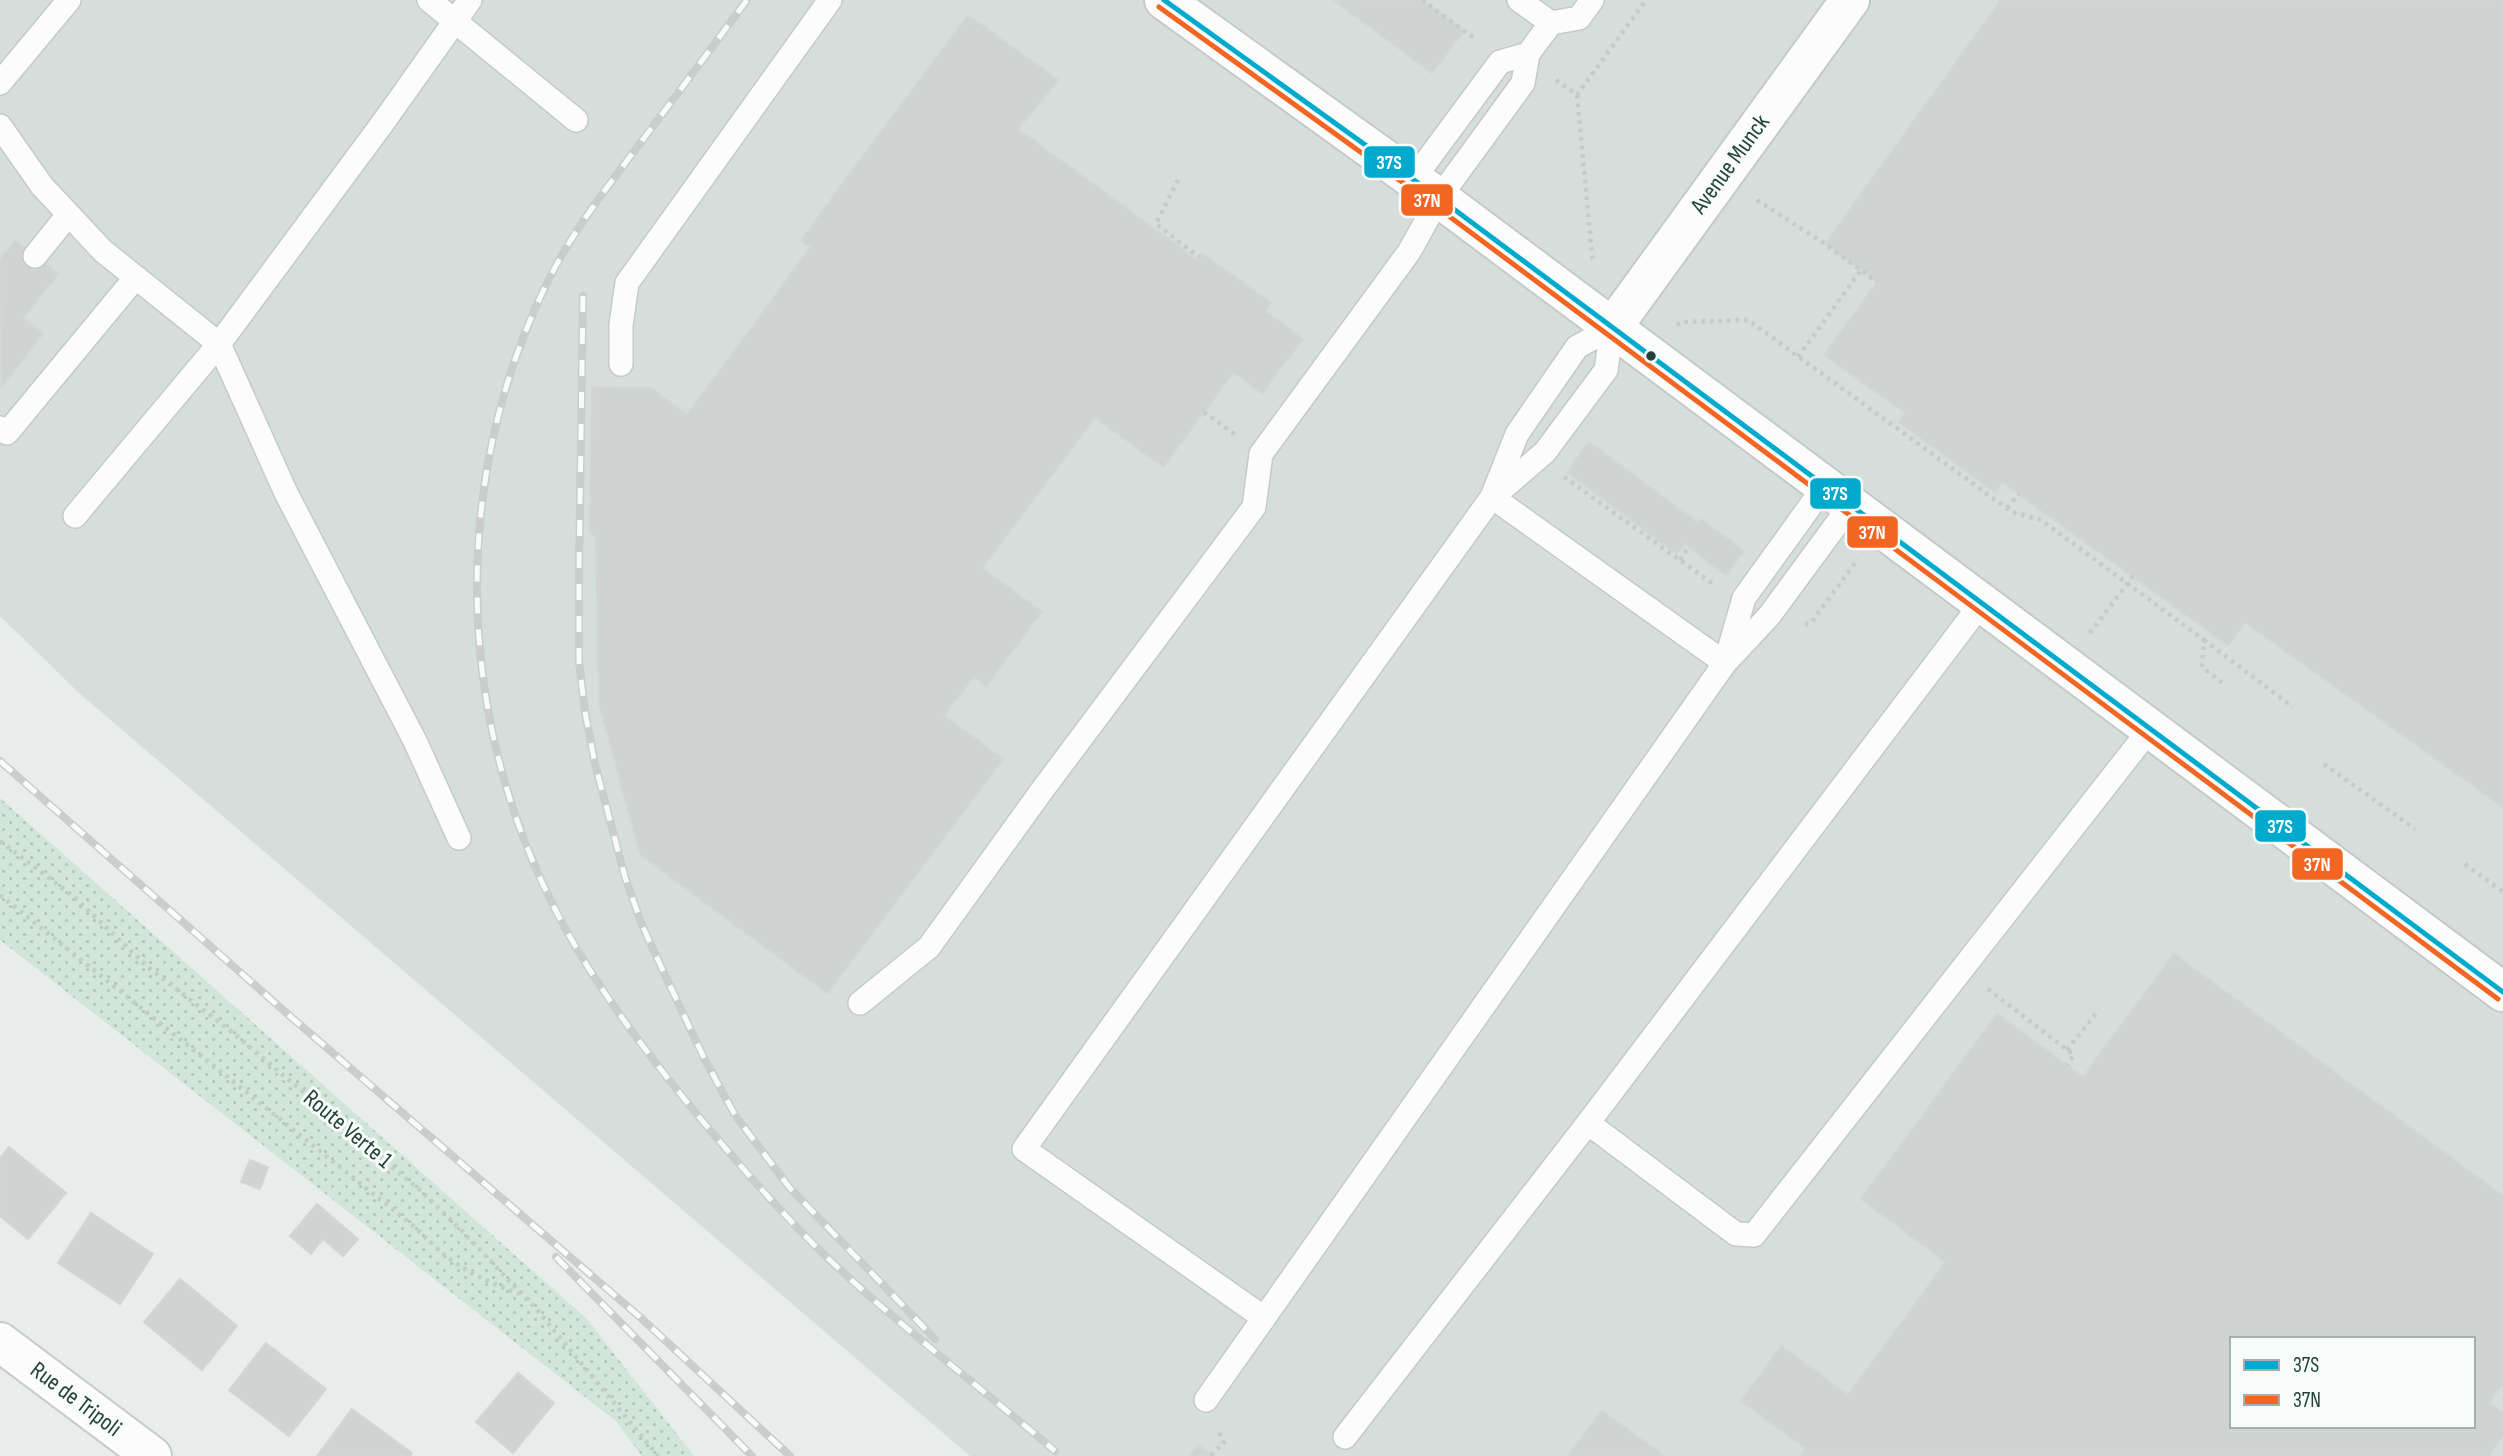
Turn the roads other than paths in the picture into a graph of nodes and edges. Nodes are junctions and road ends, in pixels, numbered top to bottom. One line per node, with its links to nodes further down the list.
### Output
1 (69, 0): 12 (lane)
2 (429, 0): 9 (lane)
3 (470, 0): 9 (lane)
4 (830, 0): 21 (lane)
5 (1164, 0): 15 (street)
6 (1519, 0): 10 (lane)
7 (1592, 0): 10 (lane)
8 (1850, 0): 19 (street, Avenue Munck)
9 (455, 22): 13 (lane); 20 (lane)
10 (1551, 23): 11 (lane)
11 (1528, 54): 15 (lane); 15 (lane)
12 (0, 83)
13 (576, 120)
14 (1, 131): 16 (lane)
15 (1425, 190): 19 (street); 31 (lane)
16 (68, 215): 17 (lane); 18 (lane)
17 (35, 256)
18 (136, 277): 20 (lane); 22 (lane)
19 (1612, 328): 23 (street); 24 (lane); 24 (lane)
20 (219, 344): 25 (lane); 29 (lane)
21 (621, 364)
22 (0, 428)
23 (1837, 496): 26 (street); 27 (lane); 27 (lane)
24 (1492, 497): 27 (lane); 33 (lane)
25 (75, 516)
26 (1981, 604): 28 (street); 32 (lane)
27 (1725, 663): 33 (lane)
28 (2150, 729): 30 (street); 32 (lane)
29 (458, 838)
30 (2503, 992)
31 (860, 1003)
32 (1588, 1123): 36 (lane)
33 (1264, 1318): 35 (lane)
34 (0, 1342): 37 (street, Rue de Tripoli)
35 (1206, 1400)
36 (1345, 1437)
37 (152, 1456)

